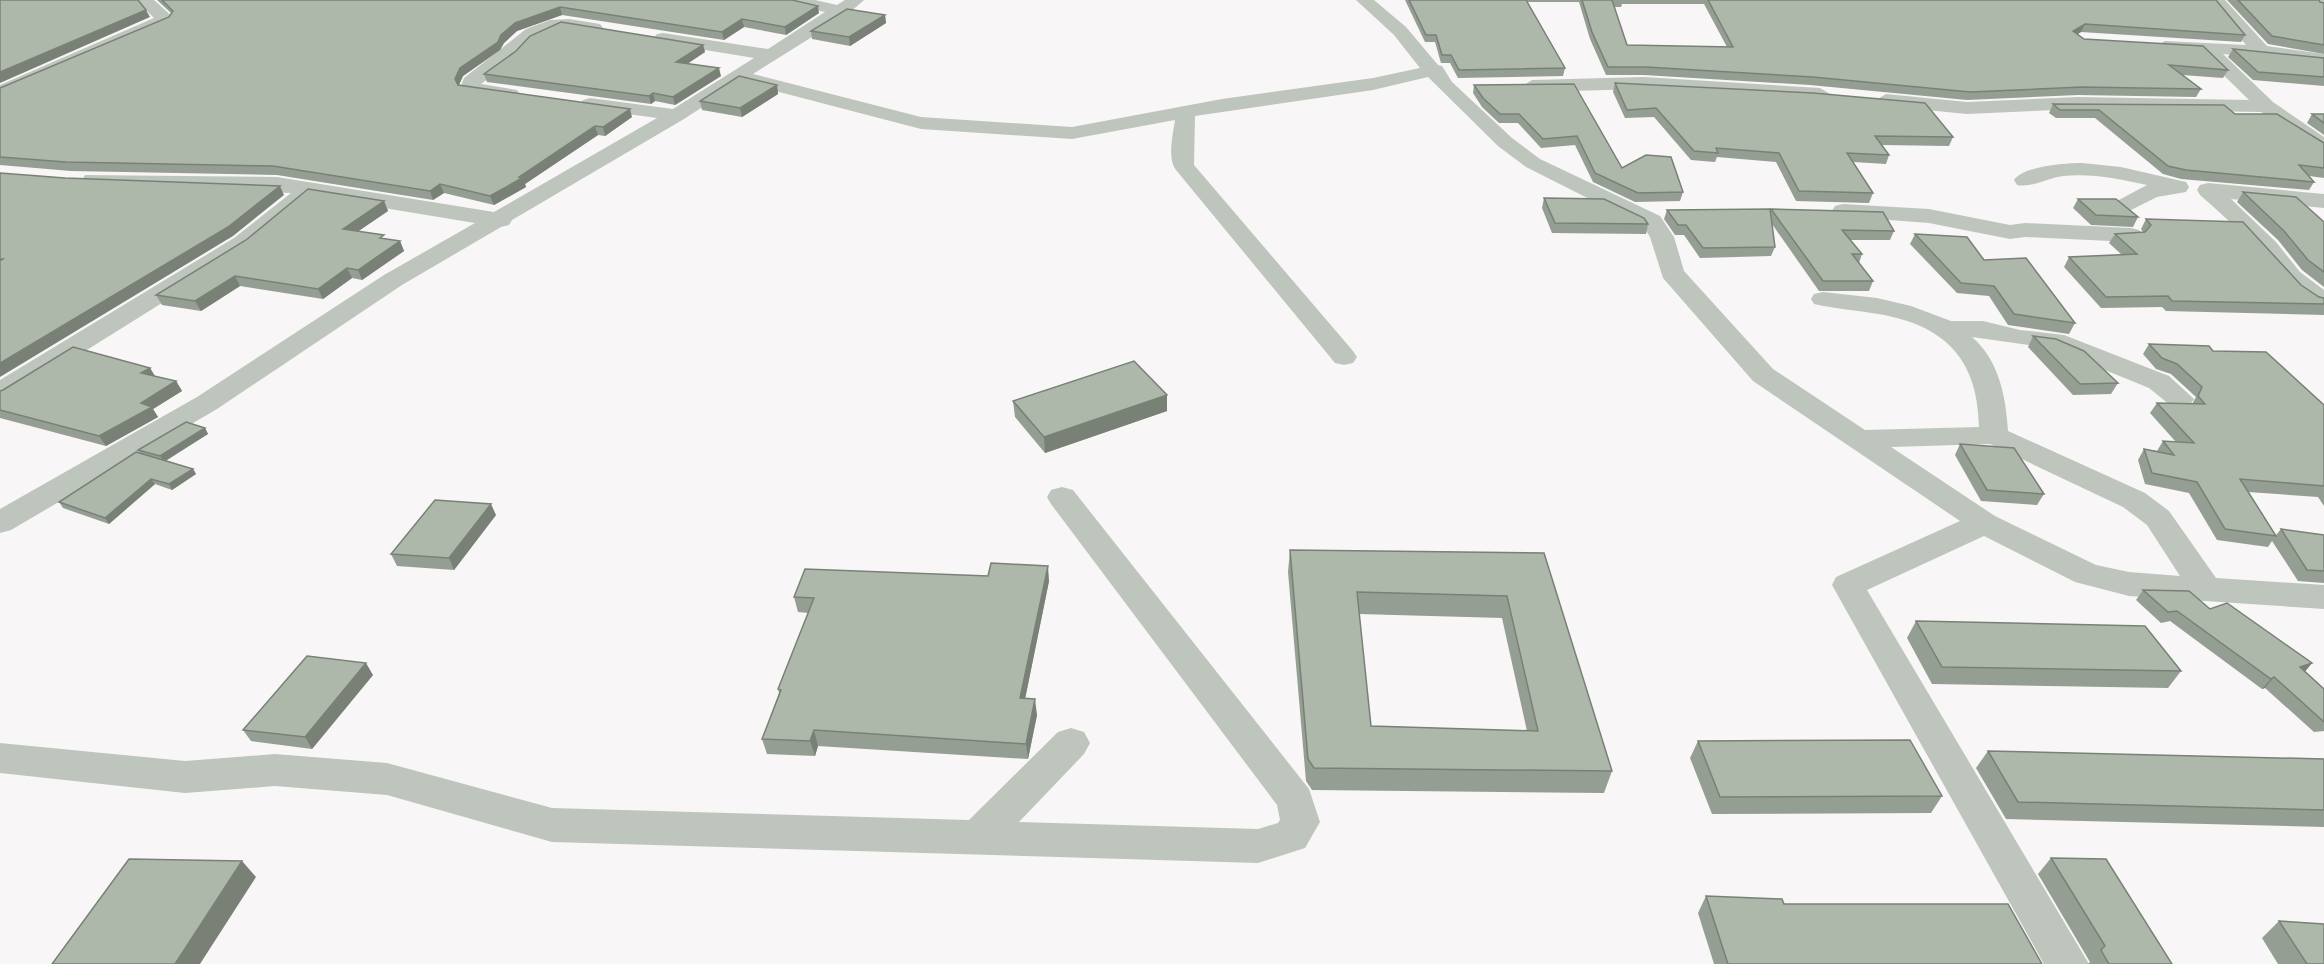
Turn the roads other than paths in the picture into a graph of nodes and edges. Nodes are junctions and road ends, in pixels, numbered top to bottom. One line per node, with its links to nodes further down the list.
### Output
1 (144, 0): 18 (street)
2 (794, 0): 7 (street)
3 (1364, 0): 16 (street)
4 (2216, 0): 12 (street)
5 (2320, 0): 6 (street)
6 (2324, 4)
7 (848, 5): 13 (street)
8 (613, 31): 19 (street)
9 (647, 36): 13 (street)
10 (2150, 45): 11 (street)
11 (2207, 49): 12 (street); 23 (street)
12 (2261, 51): 14 (street)
13 (772, 55): 15 (street)
14 (2324, 59)
15 (739, 76): 24 (street); 25 (street)
16 (1450, 81): 24 (street); 36 (street)
17 (1516, 86): 20 (street)
18 (0, 92)
19 (527, 96)
20 (1844, 96)
21 (1866, 98): 23 (street)
22 (573, 102): 25 (street)
23 (2266, 106): 26 (street)
24 (1186, 112): 44 (street)
25 (677, 115): 39 (street)
26 (2324, 146)
27 (71, 179): 29 (street)
28 (2025, 180): 30 (street)
29 (309, 188): 39 (street); 45 (street)
30 (2178, 188): 31 (street); 33 (street)
31 (2208, 190): 32 (street); 42 (street)
32 (2324, 201)
33 (2123, 207)
34 (1998, 209): 38 (street)
35 (1675, 210): 36 (street)
36 (1633, 211): 48 (street)
37 (1818, 211): 38 (street)
38 (1929, 216): 40 (street)
39 (501, 220): 50 (street)
40 (2131, 235)
41 (1823, 299): 43 (street)
42 (2324, 302)
43 (1950, 329): 46 (street); 47 (street)
44 (1344, 357)
45 (0, 392)
46 (2180, 399)
47 (1994, 435): 48 (street); 52 (street)
48 (1857, 439): 51 (street)
49 (1062, 497): 56 (street)
50 (0, 523)
51 (1984, 523): 52 (street); 57 (street)
52 (2206, 589): 53 (street)
53 (2324, 597)
54 (1071, 743): 56 (street)
55 (0, 758): 56 (street)
56 (977, 839)
57 (2067, 964)

